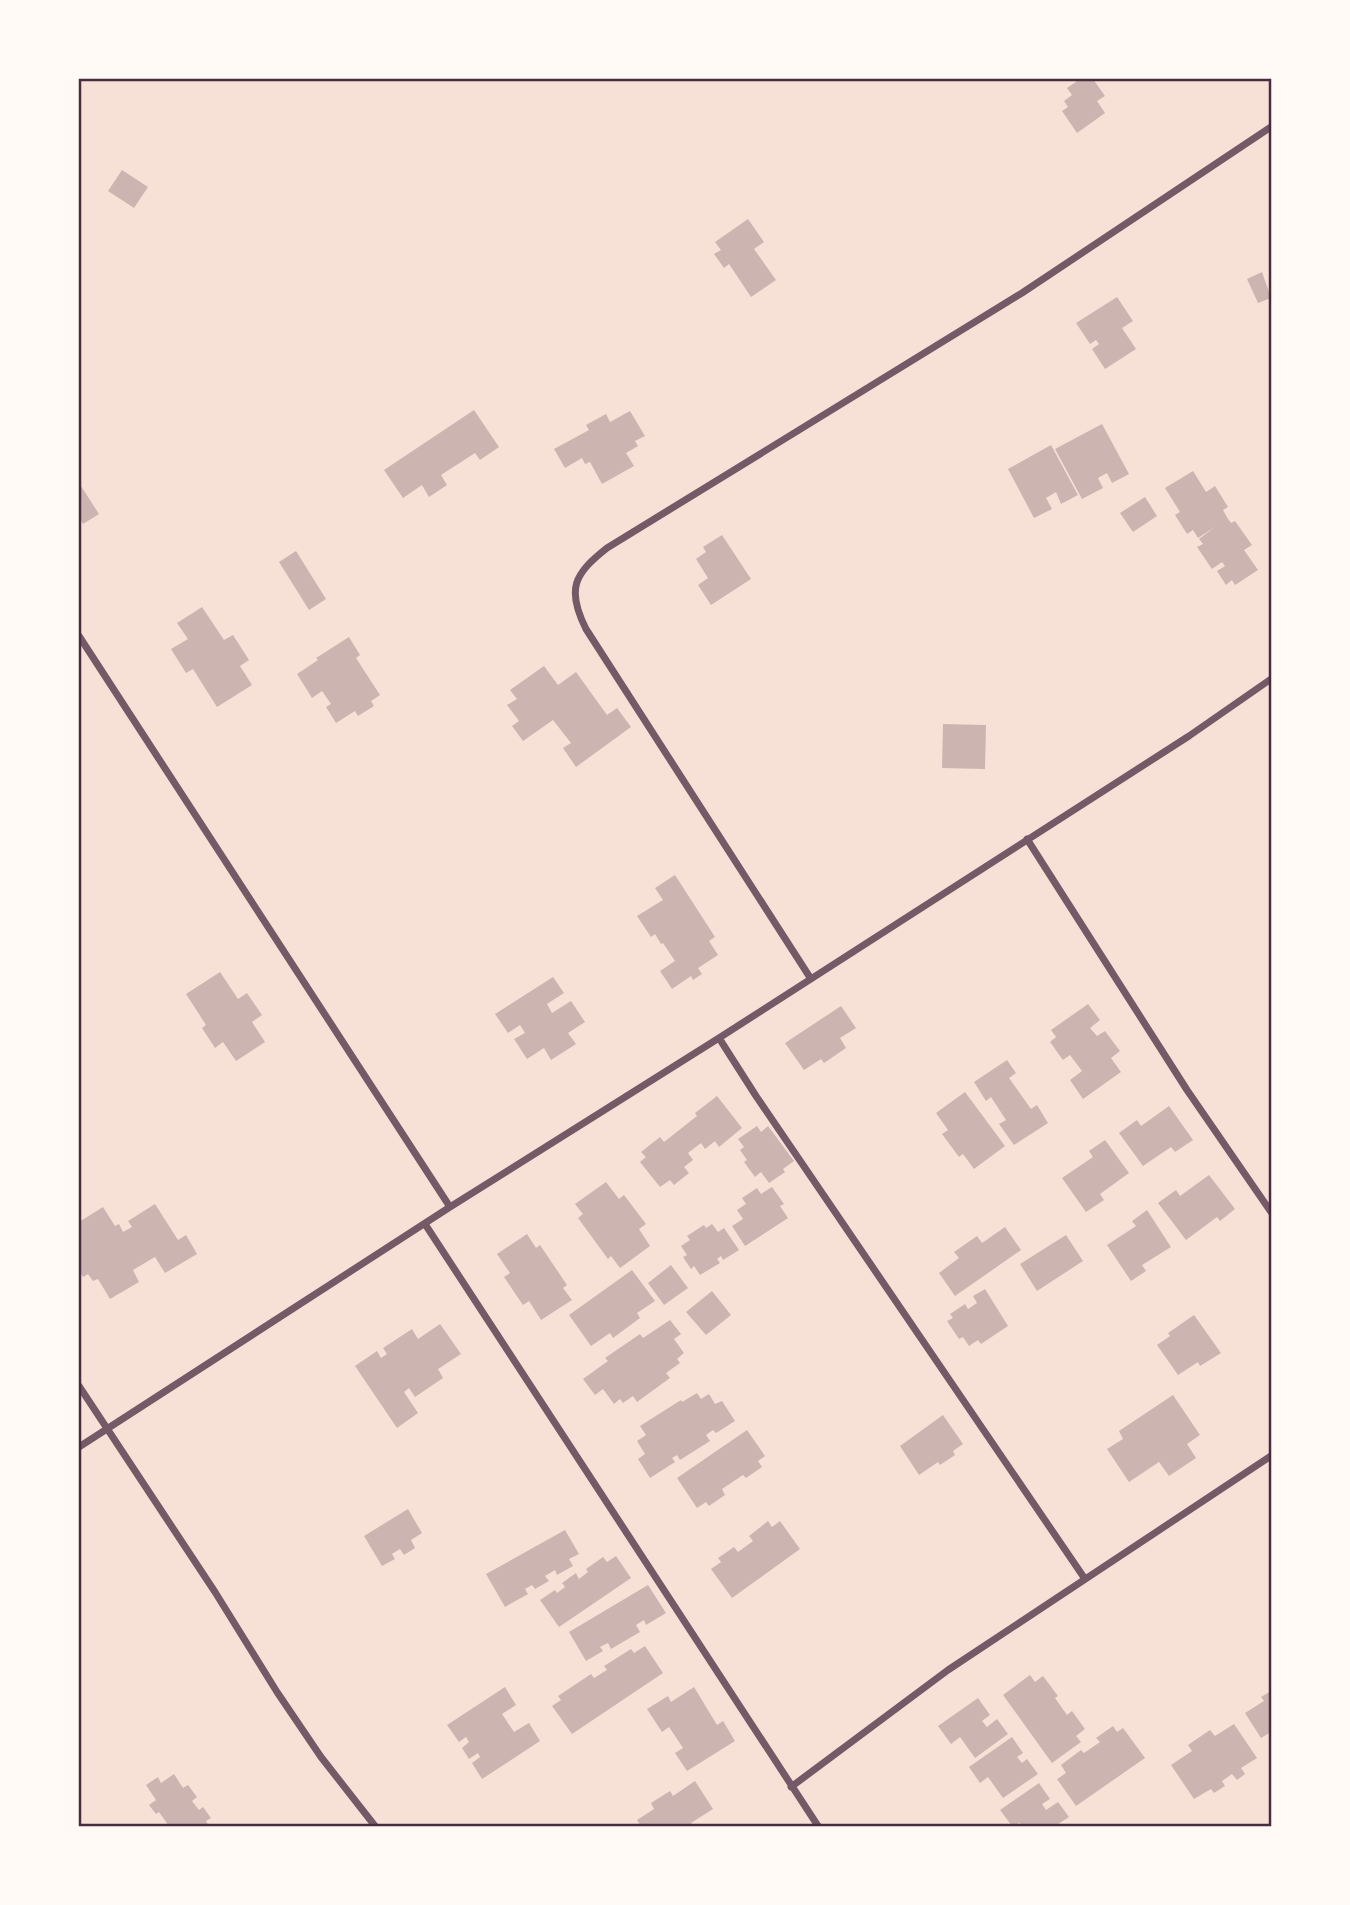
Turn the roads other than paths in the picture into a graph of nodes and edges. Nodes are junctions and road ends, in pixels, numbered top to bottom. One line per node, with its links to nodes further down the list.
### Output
1 (1271, 127): 5 (street)
2 (79, 636): 7 (street)
3 (1271, 679): 4 (street)
4 (1027, 839): 5 (street); 8 (street)
5 (811, 979): 6 (street)
6 (719, 1038): 7 (street); 14 (street)
7 (450, 1207): 9 (street)
8 (1271, 1212)
9 (425, 1224): 11 (street); 15 (street)
10 (79, 1386): 11 (street)
11 (106, 1429): 12 (street); 16 (street)
12 (79, 1447)
13 (1271, 1456): 14 (street)
14 (1085, 1579): 15 (street)
15 (791, 1787): 17 (street)
16 (374, 1826)
17 (818, 1826)

